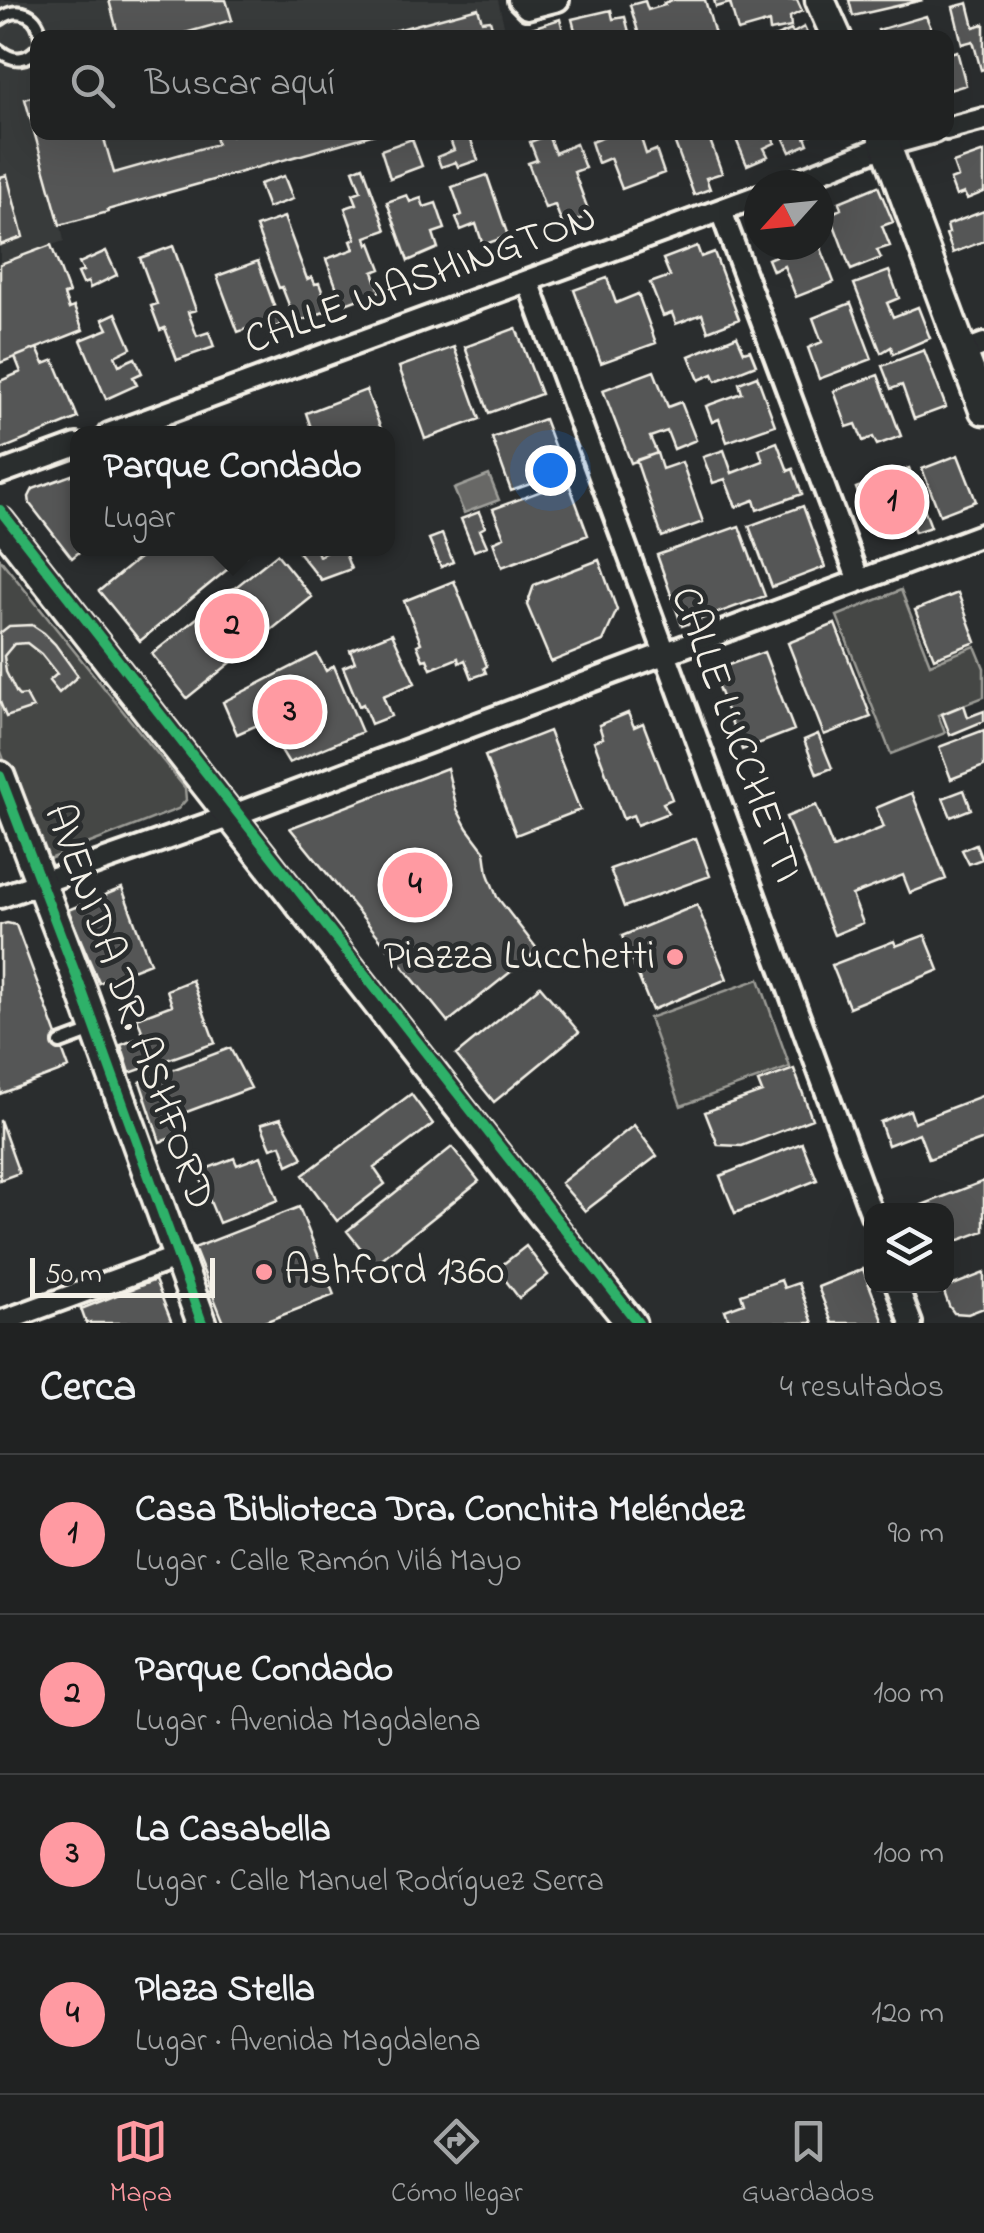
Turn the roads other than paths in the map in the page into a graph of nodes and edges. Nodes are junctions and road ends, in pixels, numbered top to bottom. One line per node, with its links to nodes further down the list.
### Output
1 (519, 0): 2 (street)
2 (558, 0)
3 (820, 0): 6 (street)
4 (0, 19): 5 (lane)
5 (39, 30)
6 (833, 30)
7 (0, 51): 8 (lane)
8 (30, 55)
9 (984, 119): 10 (street)
10 (954, 127)
11 (882, 140): 13 (street)
12 (884, 140): 17 (street)
13 (818, 170)
14 (744, 202): 15 (street, CALLE WASHINGTON)
15 (721, 211): 16 (street, CALLE WASHINGTON); 24 (street)
16 (528, 281): 19 (street, CALLE WASHINGTON); 25 (street, CALLE LUCCHETTI)
17 (973, 348): 18 (street)
18 (984, 410)
19 (130, 426)
20 (70, 448): 21 (street)
21 (0, 473)
22 (0, 522): 27 (street)
23 (984, 534): 24 (street)
24 (859, 582): 25 (street)
25 (665, 652): 27 (street); 32 (street, CALLE LUCCHETTI)
26 (0, 776): 28 (street, AVENIDA DR. ASHFORD)
27 (231, 816): 28 (street); 35 (street)
28 (39, 883): 29 (street); 30 (street, AVENIDA DR. ASHFORD)
29 (0, 897)
30 (96, 1030): 31 (lane); 33 (street, AVENIDA DR. ASHFORD)
31 (60, 1044)
32 (868, 1203)
33 (178, 1256): 36 (street); 37 (street, AVENIDA DR. ASHFORD)
34 (900, 1293): 40 (street)
35 (610, 1298): 38 (street); 39 (street)
36 (0, 1322)
37 (202, 1323)
38 (631, 1323)
39 (647, 1323)
40 (911, 1323)

